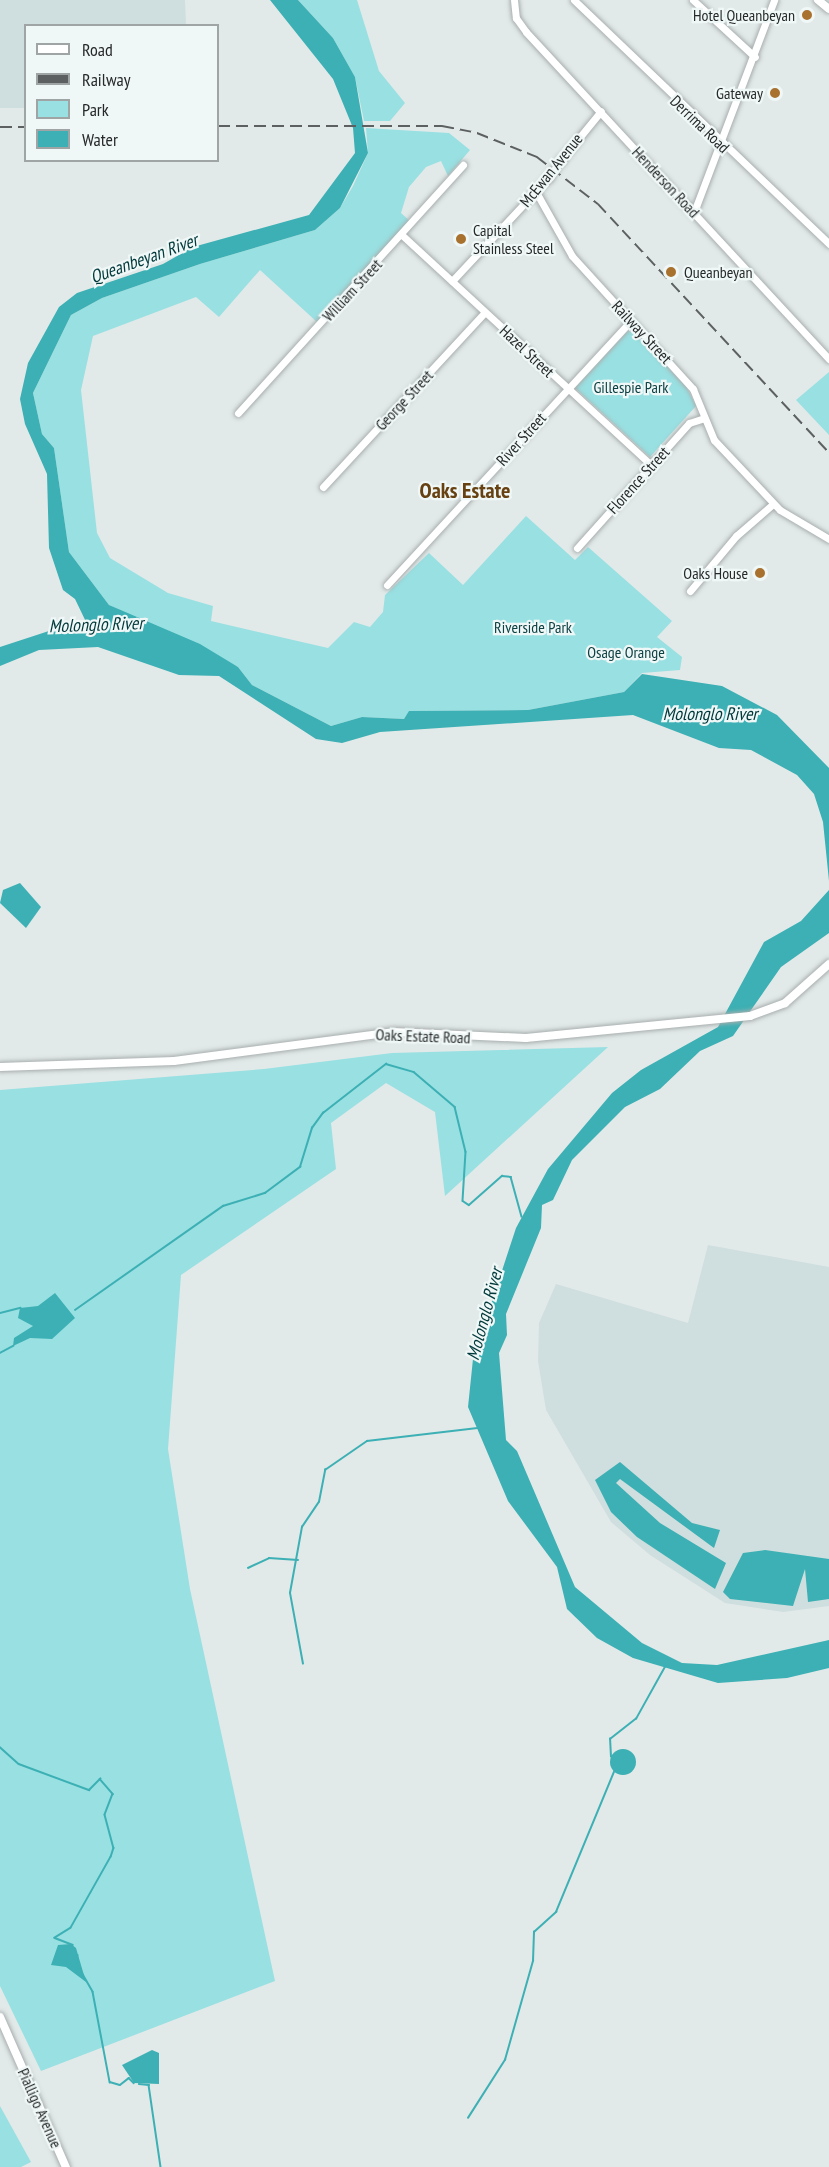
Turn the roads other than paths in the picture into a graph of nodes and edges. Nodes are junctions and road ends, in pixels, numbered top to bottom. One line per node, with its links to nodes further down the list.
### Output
1 (514, 0): 10 (street, Henderson Road)
2 (574, 0): 11 (street, Derrima Road)
3 (693, 0): 9 (street)
4 (774, 0): 9 (street)
5 (818, 0): 8 (main road)
6 (825, 0): 7 (main road)
7 (829, 4)
8 (829, 9)
9 (755, 57): 11 (street)
10 (601, 111): 13 (street, McEwan Avenue, bridge); 14 (street, Henderson Road)
11 (722, 145): 14 (street); 16 (street, Derrima Road)
12 (463, 165): 15 (street, William Street)
13 (536, 192): 17 (street, McEwan Avenue); 19 (street, Railway Street)
14 (694, 212): 20 (street, Henderson Road)
15 (403, 236): 17 (street, Hazel Street); 22 (street, William Street)
16 (829, 244)
17 (452, 281): 18 (street, Hazel Street)
18 (485, 312): 21 (street, Hazel Street); 25 (street, George Street)
19 (631, 321): 21 (street, River Street); 23 (street, Railway Street)
20 (829, 359)
21 (567, 388): 24 (street, Hazel Street); 29 (street, River Street)
22 (238, 413)
23 (704, 418): 24 (street, Florence Street); 26 (street, Railway Street)
24 (651, 465): 28 (street, Florence Street)
25 (323, 487)
26 (773, 504): 27 (street, Railway Street); 30 (street)
27 (829, 539)
28 (577, 548)
29 (387, 585)
30 (690, 591)
31 (829, 964): 32 (main road, Oaks Estate Road)
32 (0, 1067)
33 (0, 2017): 34 (main road, Pialligo Avenue)
34 (66, 2167)

